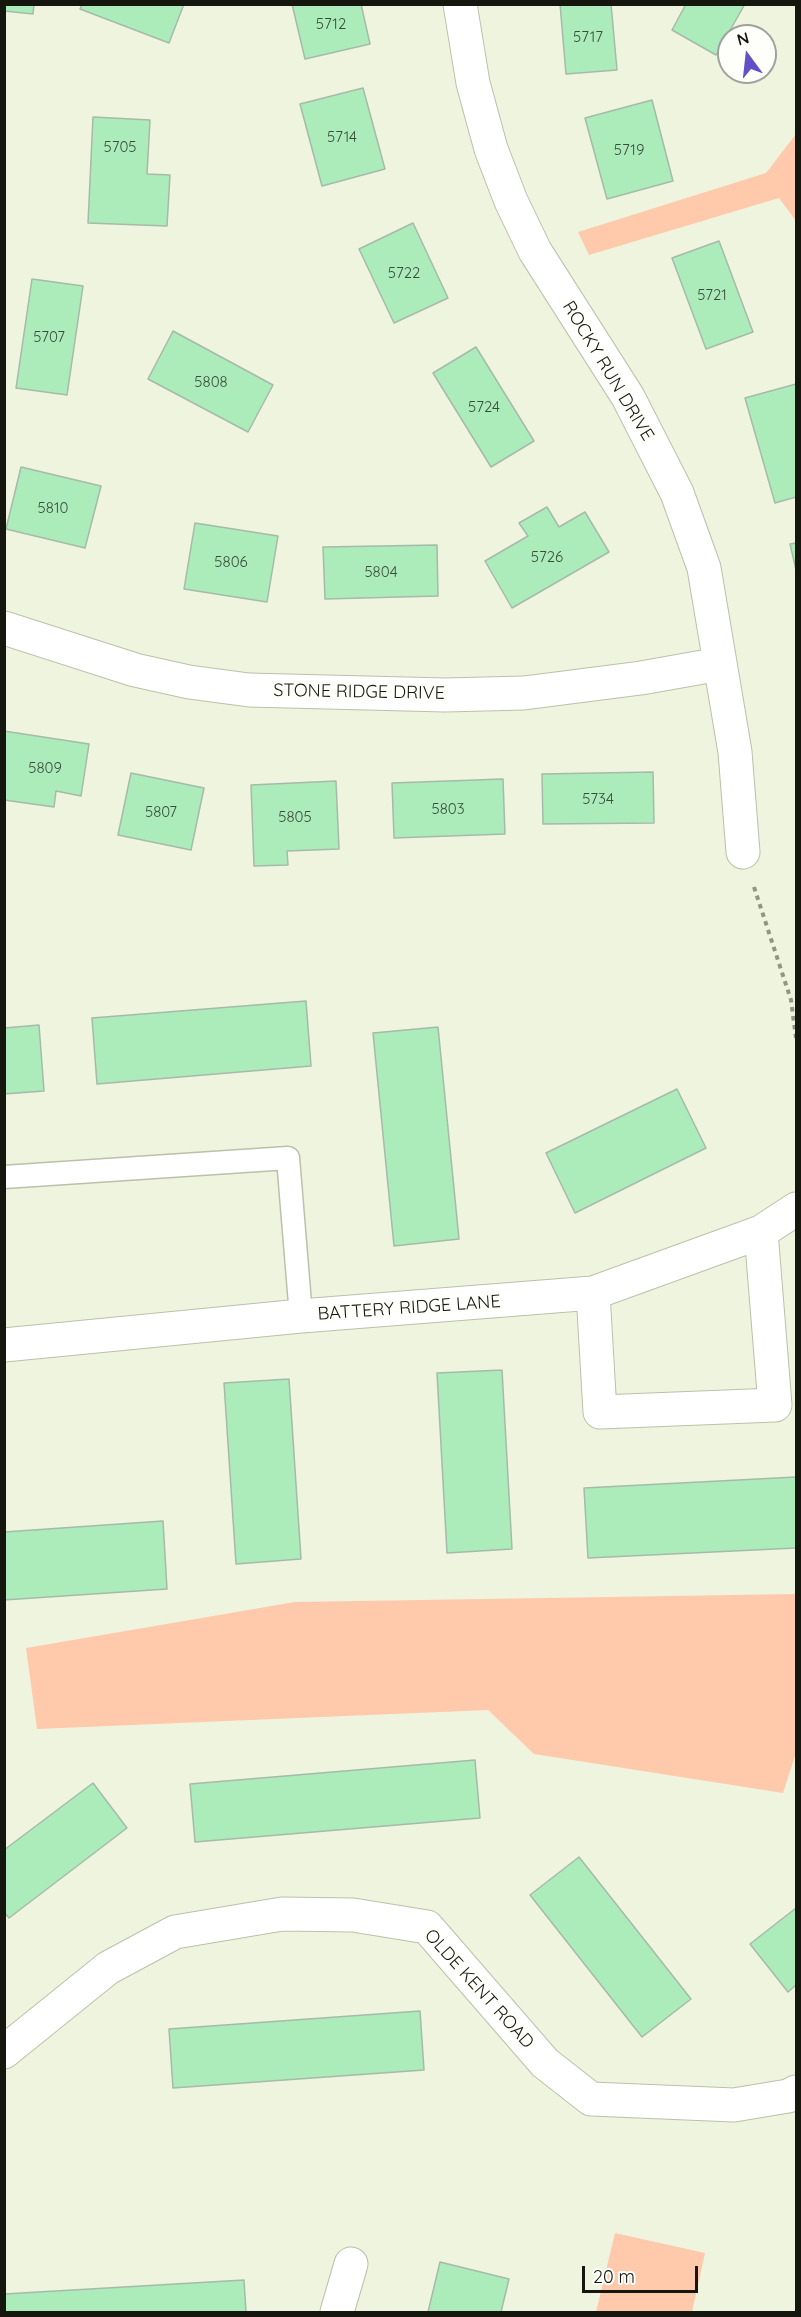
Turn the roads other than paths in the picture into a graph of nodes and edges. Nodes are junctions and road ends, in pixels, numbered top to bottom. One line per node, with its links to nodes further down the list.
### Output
1 (460, 4): 3 (street, ROCKY RUN DRIVE)
2 (4, 628): 3 (street, STONE RIDGE DRIVE)
3 (720, 664): 4 (street, ROCKY RUN DRIVE)
4 (743, 852)
5 (4, 1177): 9 (lane)
6 (796, 1209): 7 (street, BATTERY RIDGE LANE)
7 (761, 1232): 8 (street, BATTERY RIDGE LANE); 8 (street)
8 (593, 1293): 9 (street, BATTERY RIDGE LANE)
9 (301, 1316): 10 (street, BATTERY RIDGE LANE)
10 (4, 1345)
11 (4, 2052): 12 (street, OLDE KENT ROAD)
12 (796, 2092)
13 (351, 2264): 14 (street)
14 (337, 2313)

